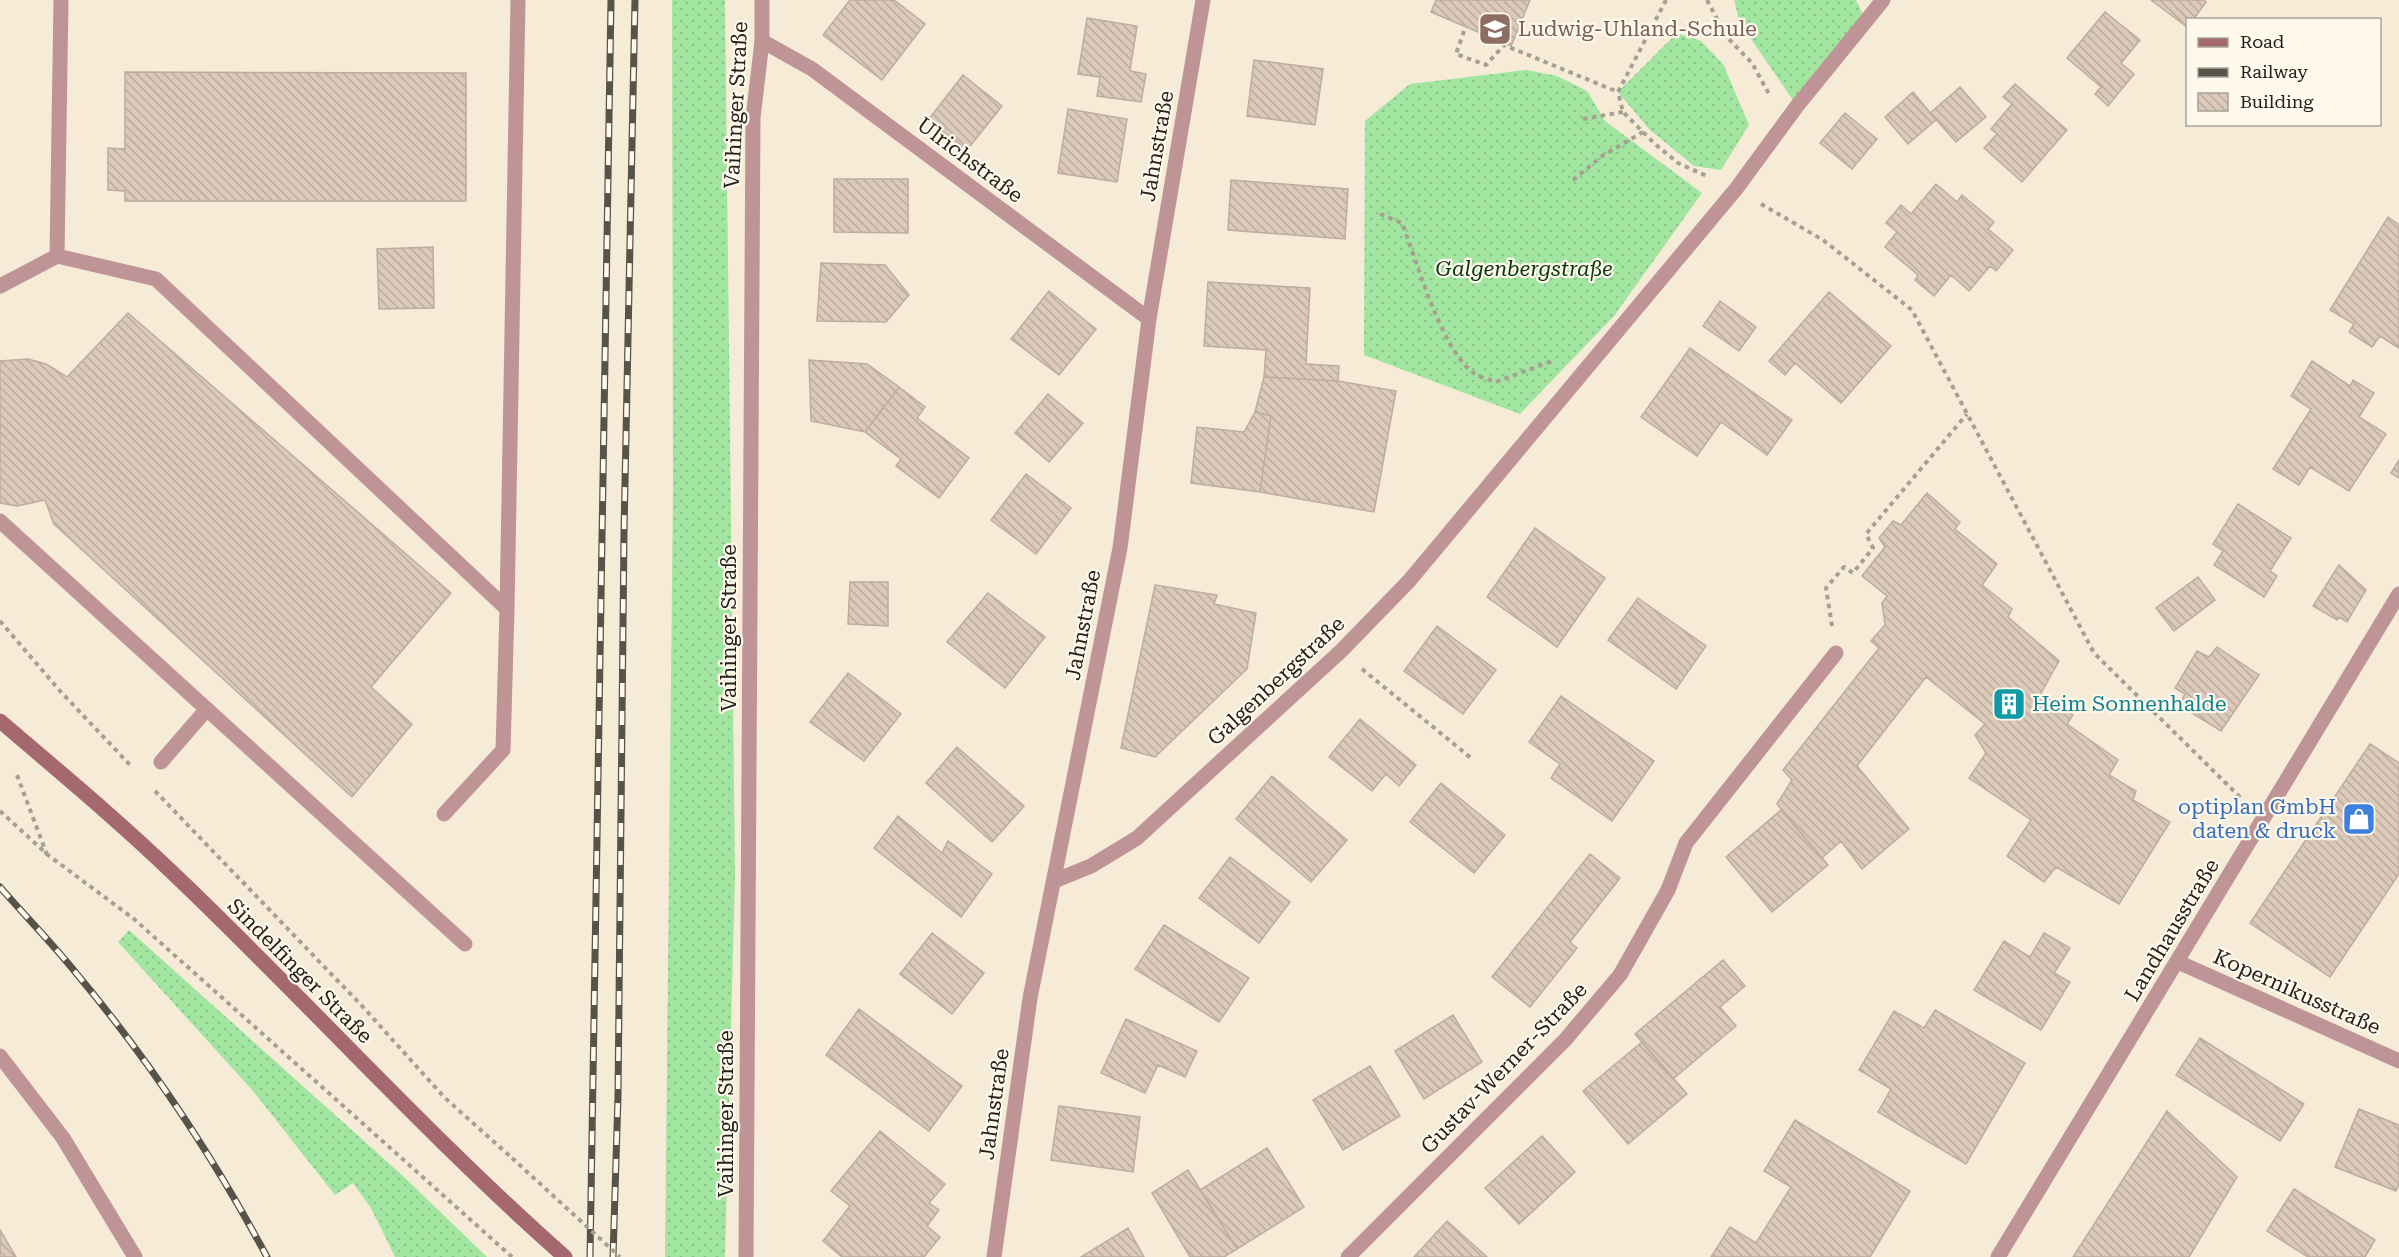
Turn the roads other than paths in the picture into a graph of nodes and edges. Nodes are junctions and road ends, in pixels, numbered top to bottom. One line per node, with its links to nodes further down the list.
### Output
1 (62, 0): 7 (street)
2 (518, 0): 12 (street)
3 (762, 0): 6 (street, Vaihinger Straße)
4 (1203, 0): 9 (street, Jahnstraße)
5 (1883, 0): 18 (street, Galgenbergstraße)
6 (762, 41): 9 (street, Ulrichstraße); 25 (street, Vaihinger Straße)
7 (57, 256): 8 (street); 12 (street)
8 (0, 286)
9 (1149, 319): 18 (street, Jahnstraße)
10 (0, 521): 14 (street)
11 (2399, 594): 20 (street, Landhausstraße)
12 (507, 609): 17 (street)
13 (1836, 653): 27 (street, Gustav-Werner-Straße)
14 (207, 709): 16 (street); 19 (street)
15 (0, 721): 24 (main road, Sindelfinger Straße)
16 (161, 762)
17 (444, 814)
18 (1054, 881): 26 (street, Jahnstraße)
19 (465, 944)
20 (2178, 962): 22 (street, Kopernikusstraße); 28 (street, Landhausstraße)
21 (0, 1056): 23 (street)
22 (2399, 1061)
23 (135, 1257)
24 (565, 1257)
25 (746, 1257)
26 (994, 1257)
27 (1348, 1257)
28 (1998, 1257)

